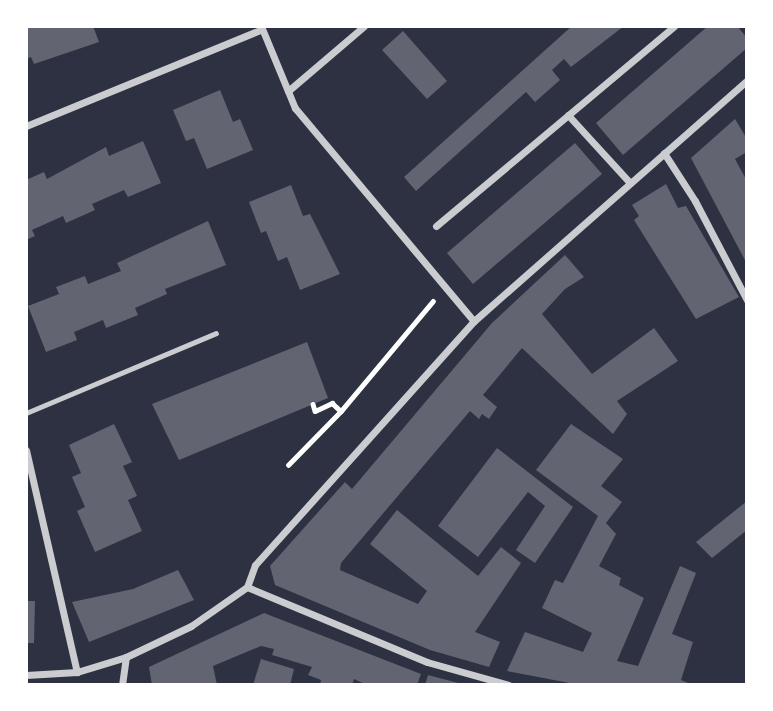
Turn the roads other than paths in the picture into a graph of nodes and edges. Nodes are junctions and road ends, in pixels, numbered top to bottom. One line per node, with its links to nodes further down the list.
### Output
1 (363, 26): 5 (street)
2 (674, 26): 6 (street)
3 (262, 28): 5 (street); 7 (street)
4 (747, 80): 8 (street)
5 (288, 91): 12 (street)
6 (568, 115): 9 (street); 10 (street)
7 (26, 126)
8 (664, 153): 9 (street); 11 (street)
9 (630, 183): 12 (street)
10 (436, 226)
11 (747, 300)
12 (474, 321): 16 (street)
13 (216, 333): 14 (lane)
14 (26, 413)
15 (26, 450): 18 (street)
16 (247, 587): 17 (street); 21 (street)
17 (126, 657): 18 (street); 20 (street)
18 (77, 672): 19 (street)
19 (26, 675)
20 (122, 685)
21 (509, 685)

